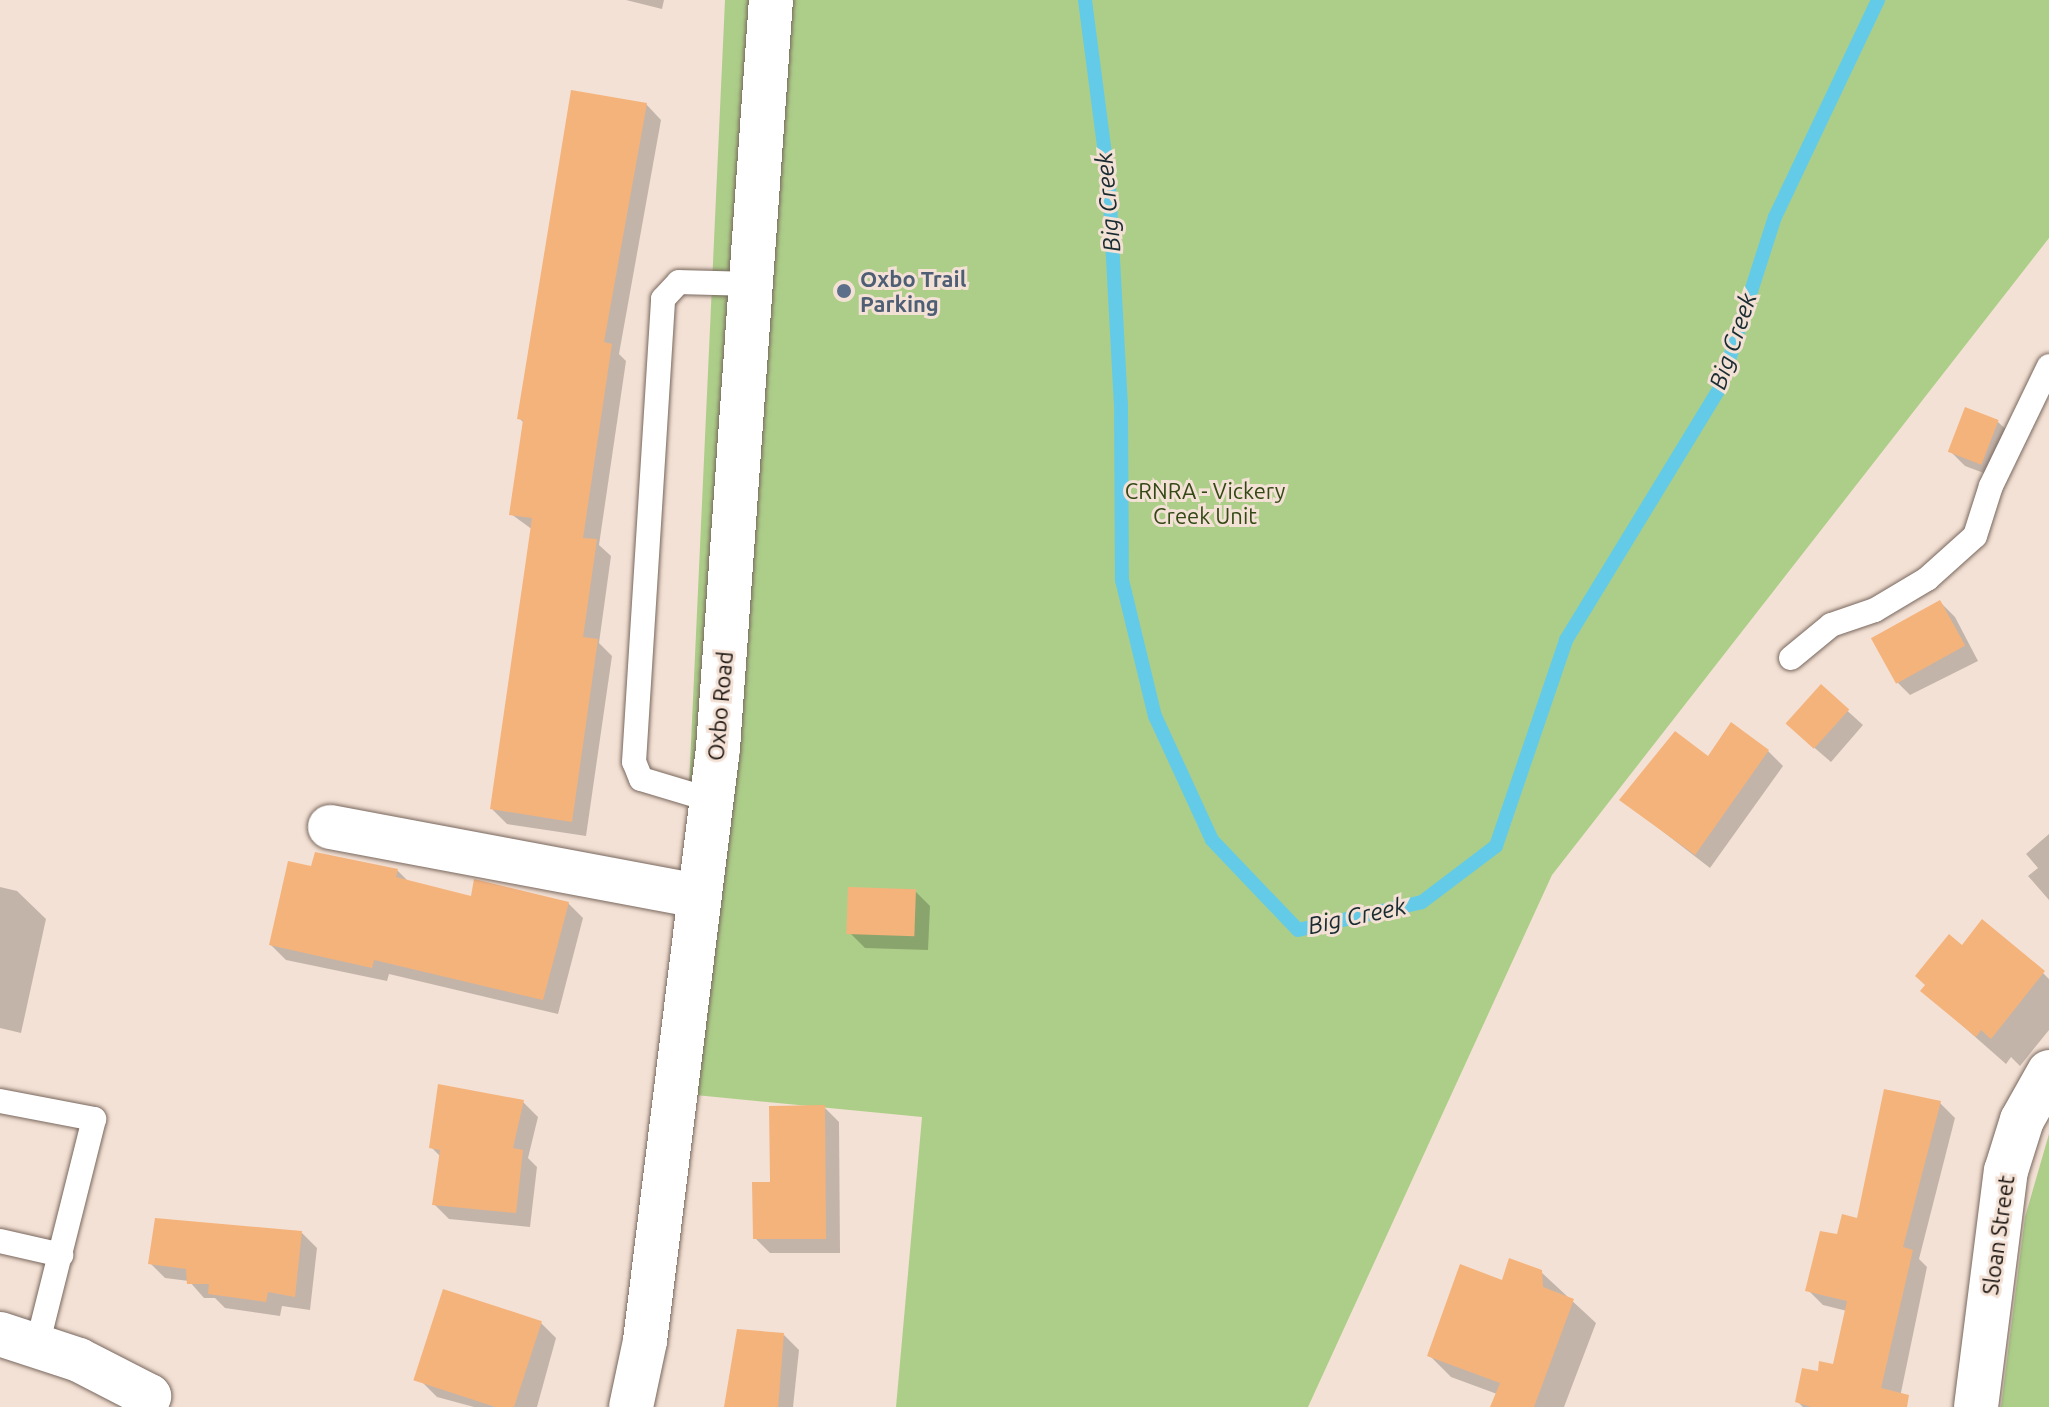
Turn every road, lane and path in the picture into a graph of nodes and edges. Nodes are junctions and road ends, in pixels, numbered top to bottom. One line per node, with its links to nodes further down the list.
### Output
1 (771, 0): 2 (street, Oxbo Road)
2 (751, 284): 5 (street, Oxbo Road); 5 (lane)
3 (2049, 366): 4 (lane)
4 (1791, 658)
5 (711, 800): 7 (street, Oxbo Road)
6 (330, 827): 7 (street)
7 (699, 896): 14 (street, Oxbo Road)
8 (2049, 1072): 15 (street, Sloan Street)
9 (0, 1101): 11 (lane)
10 (0, 1241): 11 (lane)
11 (61, 1255): 12 (lane)
12 (19, 1340): 13 (street)
13 (147, 1402)
14 (631, 1407)
15 (1976, 1407)

